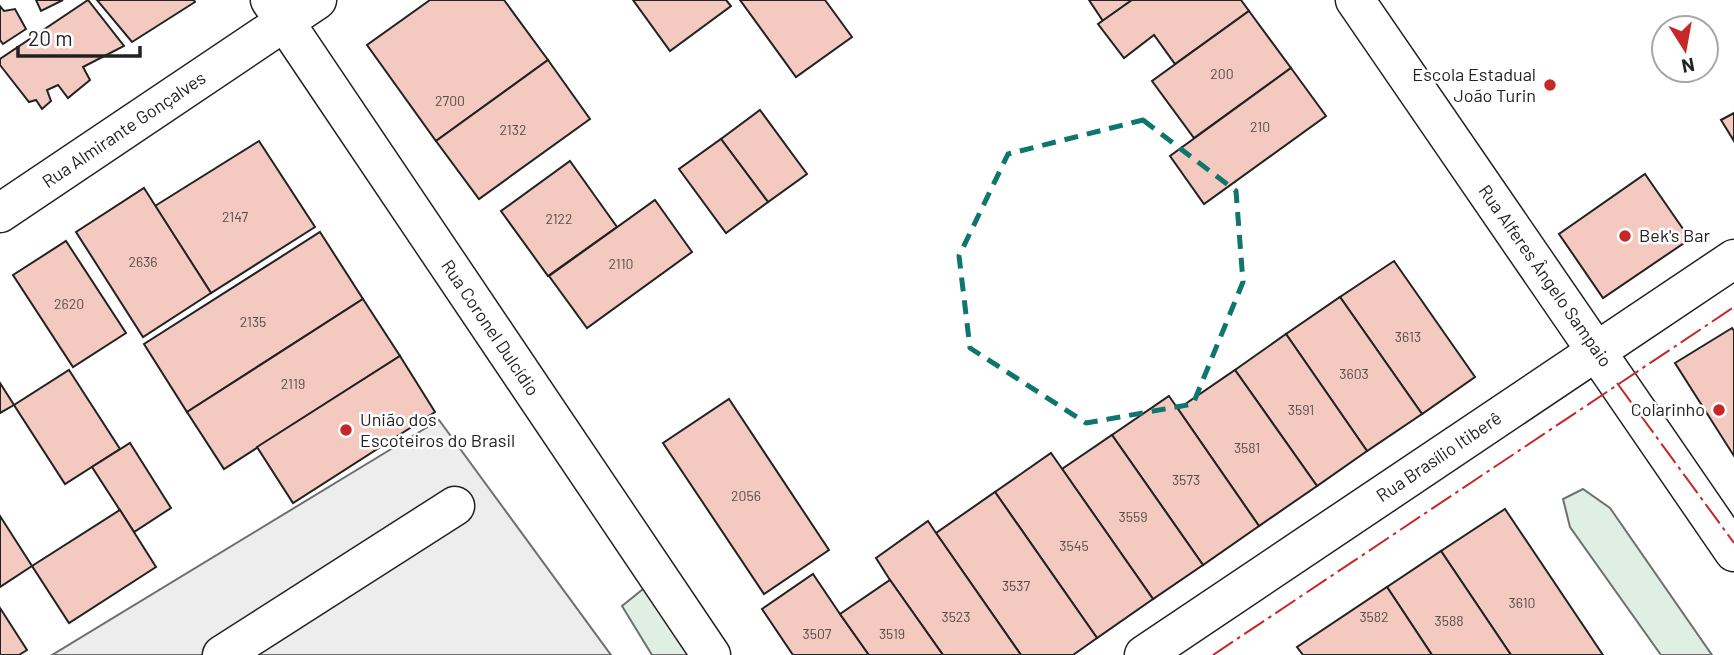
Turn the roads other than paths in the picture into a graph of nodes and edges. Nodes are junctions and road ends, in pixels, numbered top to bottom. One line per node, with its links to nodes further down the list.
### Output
1 (317, 0): 3 (main road, Rua Almirante Gonçalves)
2 (1355, 0): 6 (main road, Rua Alferes Ângelo Sampaio)
3 (277, 11): 4 (main road, Rua Almirante Gonçalves); 10 (main road, Rua Coronel Dulcídio)
4 (0, 213)
5 (1734, 259): 6 (main road, Rua Brasílio Itiberê)
6 (1596, 351): 8 (main road, Rua Alferes Ângelo Sampaio); 11 (main road, Rua Brasílio Itiberê)
7 (456, 506): 9 (main road)
8 (1734, 552)
9 (222, 655)
10 (711, 655)
11 (1144, 655)

